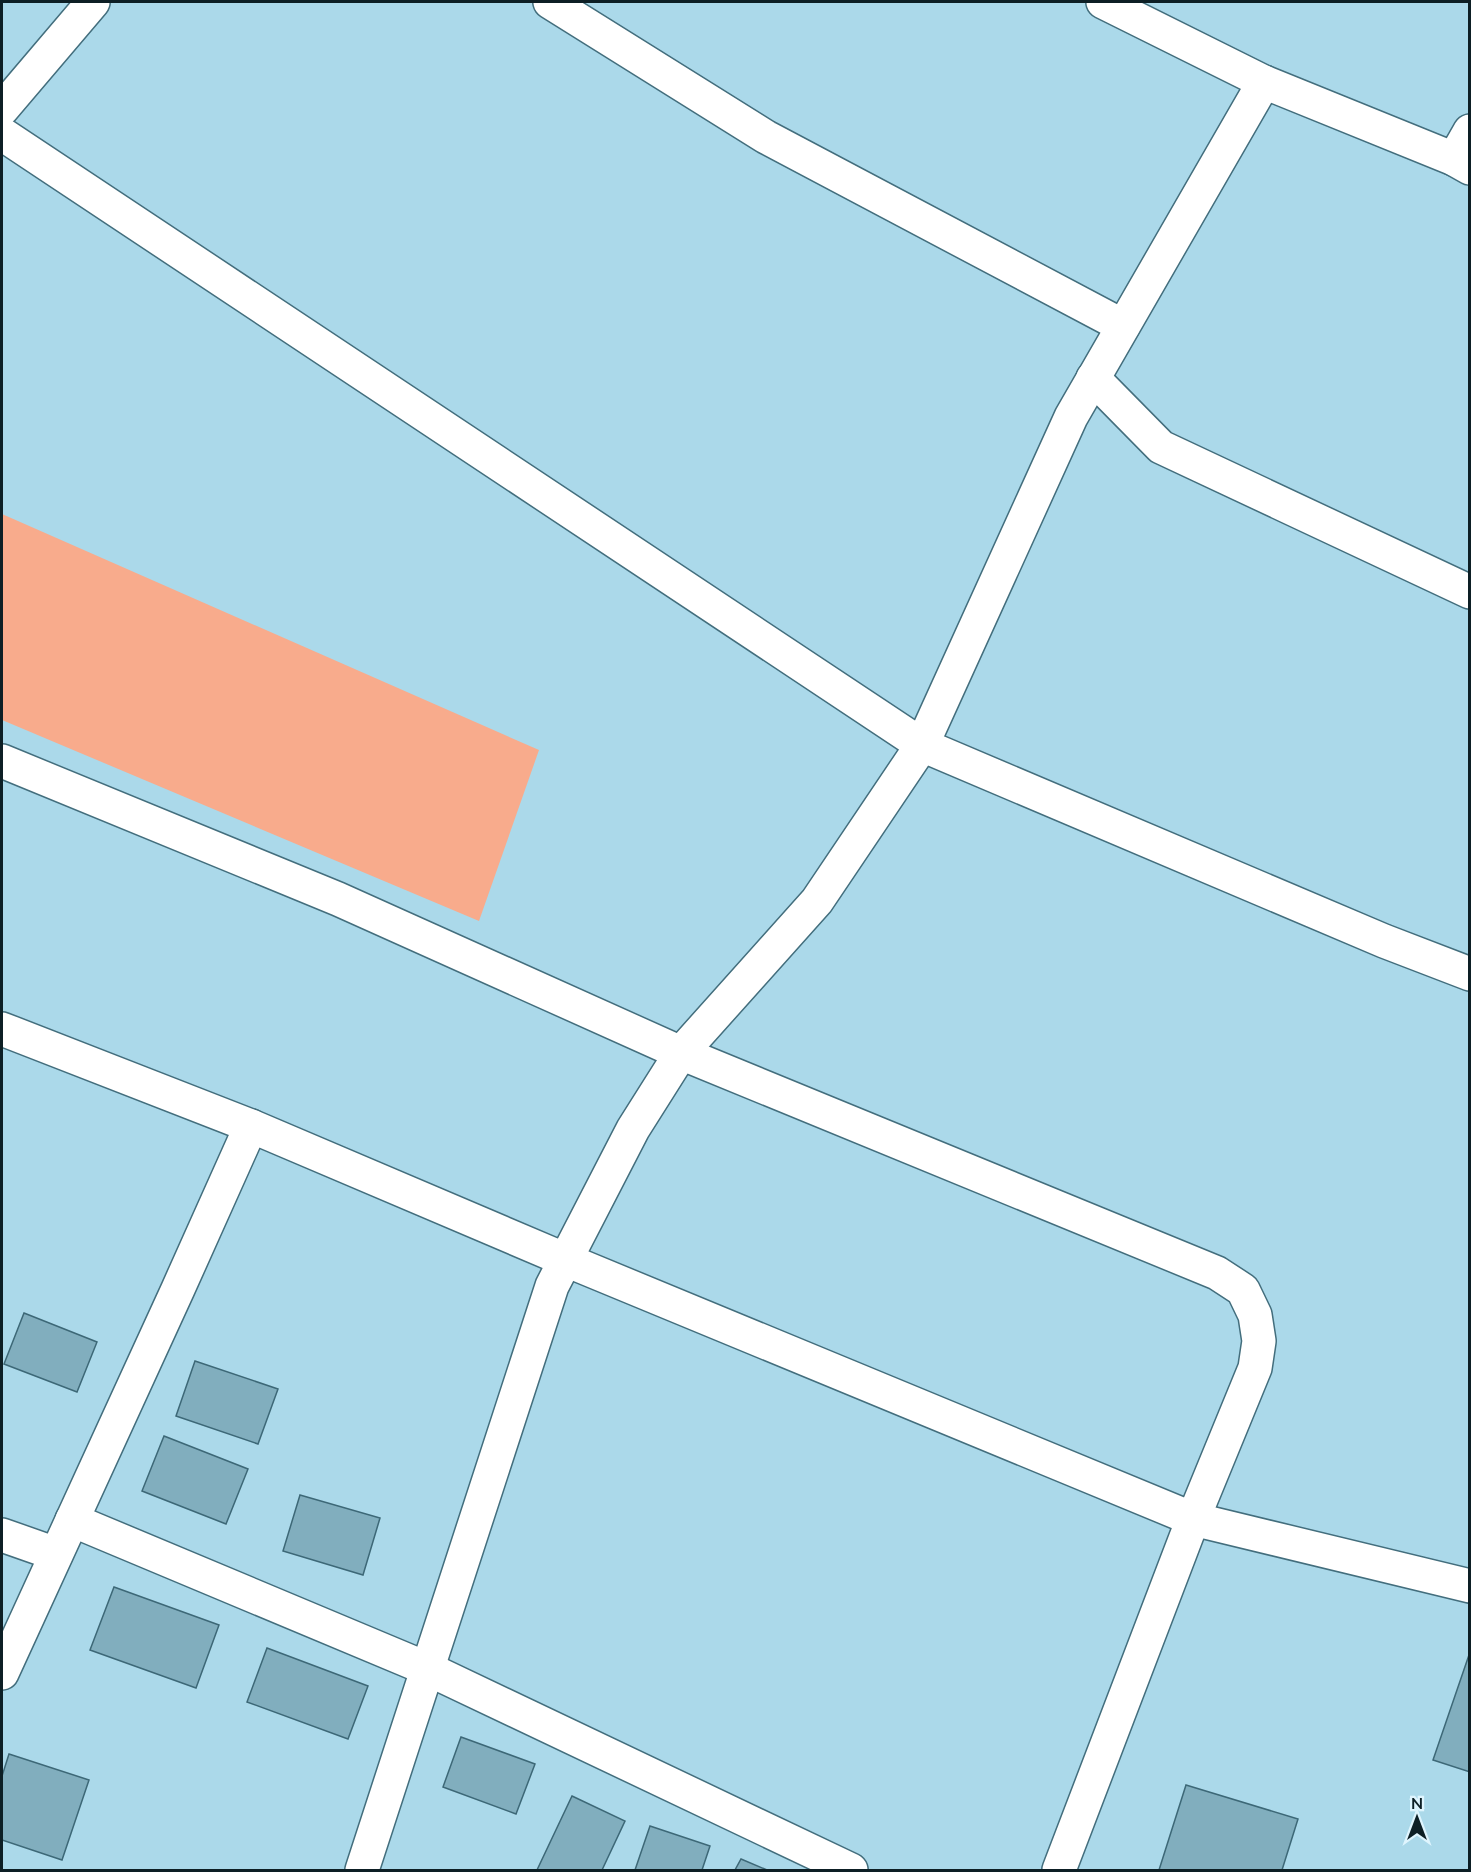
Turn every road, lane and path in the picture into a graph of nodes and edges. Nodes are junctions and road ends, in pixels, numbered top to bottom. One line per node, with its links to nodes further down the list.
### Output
1 (93, 2): 5 (street)
2 (549, 2): 9 (street)
3 (1103, 2): 4 (street)
4 (1264, 82): 8 (street); 9 (street)
5 (2, 109)
6 (1470, 131): 8 (street)
7 (2, 134): 12 (street)
8 (1462, 164)
9 (1123, 326): 10 (street)
10 (1093, 378): 11 (street); 12 (street)
11 (1470, 592)
12 (922, 745): 14 (street); 16 (street)
13 (2, 761): 16 (street)
14 (1470, 974)
15 (2, 1029): 17 (street)
16 (681, 1053): 18 (street); 19 (street)
17 (251, 1126): 18 (street); 20 (street)
18 (566, 1260): 19 (street); 24 (street)
19 (1193, 1519): 23 (street); 28 (street)
20 (72, 1520): 22 (street); 24 (street)
21 (2, 1535): 22 (street)
22 (56, 1554): 25 (street)
23 (1470, 1586)
24 (428, 1669): 26 (street); 27 (street)
25 (2, 1673)
26 (362, 1870)
27 (851, 1870)
28 (1059, 1870)

